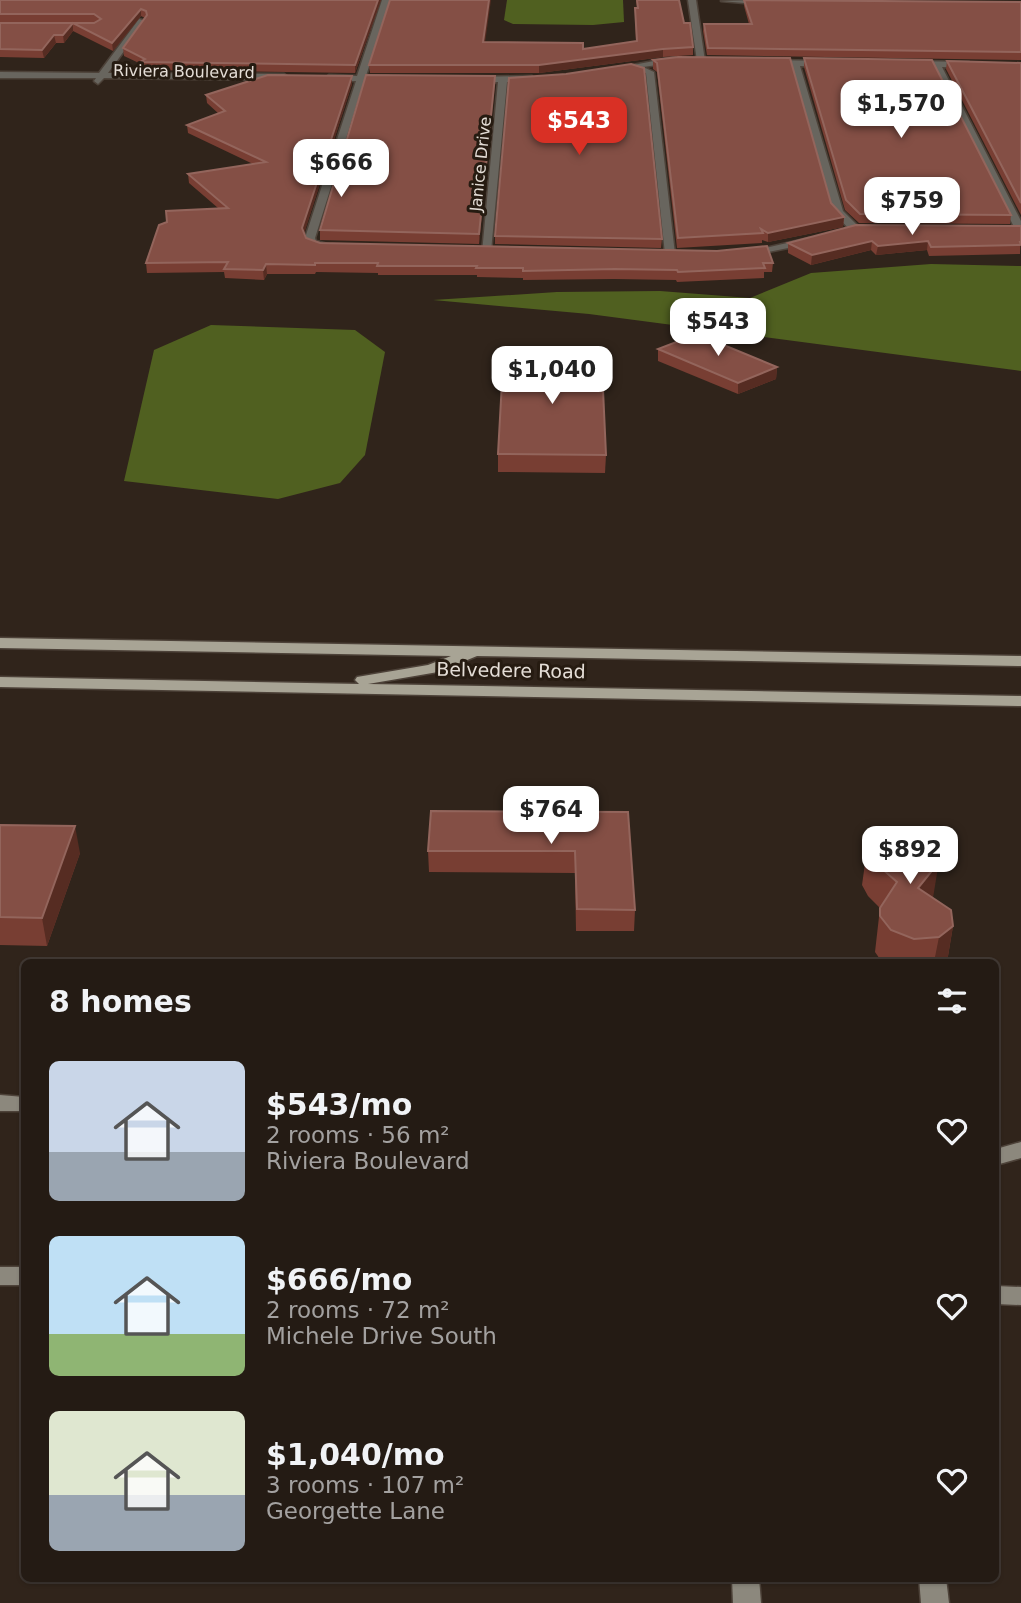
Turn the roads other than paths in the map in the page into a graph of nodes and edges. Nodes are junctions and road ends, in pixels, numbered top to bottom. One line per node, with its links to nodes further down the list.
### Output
1 (386, 0): 23 (street)
2 (692, 0): 9 (street)
3 (725, 0): 4 (street); 5 (street)
4 (779, 3)
5 (723, 13)
6 (142, 21): 19 (street)
7 (715, 61): 9 (street)
8 (755, 62): 10 (street)
9 (698, 63): 15 (street)
10 (795, 63): 11 (street); 29 (street)
11 (834, 64)
12 (898, 64): 13 (street)
13 (937, 65): 14 (street); 31 (street)
14 (979, 65)
15 (633, 67): 17 (street); 17 (street)
16 (683, 67): 17 (street)
17 (649, 72): 38 (street)
18 (0, 75): 19 (street, Riviera Boulevard)
19 (99, 79): 20 (street, Riviera Boulevard); 21 (street, Riviera Boulevard)
20 (0, 82)
21 (291, 82)
22 (318, 82): 23 (street)
23 (359, 82): 25 (street); 34 (street)
24 (542, 82): 27 (street)
25 (398, 83)
26 (463, 84): 27 (street)
27 (504, 84): 36 (street, Janice Drive)
28 (869, 228): 29 (street)
29 (855, 229): 32 (street)
30 (1006, 229): 31 (street)
31 (1020, 229)
32 (843, 231)
33 (821, 237): 39 (street)
34 (349, 249)
35 (472, 251): 36 (street)
36 (486, 251): 37 (street)
37 (499, 251)
38 (657, 254)
39 (734, 254)
40 (0, 643): 41 (main road, Belvedere Road)
41 (474, 651): 42 (main road, Belvedere Road); 44 (main road)
42 (1021, 661)
43 (0, 682): 44 (main road, Belvedere Road)
44 (304, 688): 45 (main road, Belvedere Road)
45 (1021, 701)
46 (0, 1103): 47 (street)
47 (21, 1104)
48 (1021, 1150): 49 (street)
49 (999, 1156)
50 (0, 1276): 51 (street)
51 (21, 1276)
52 (999, 1295): 53 (street)
53 (1021, 1296)
54 (746, 1582): 56 (street)
55 (932, 1582): 57 (street)
56 (747, 1603)
57 (935, 1603)

